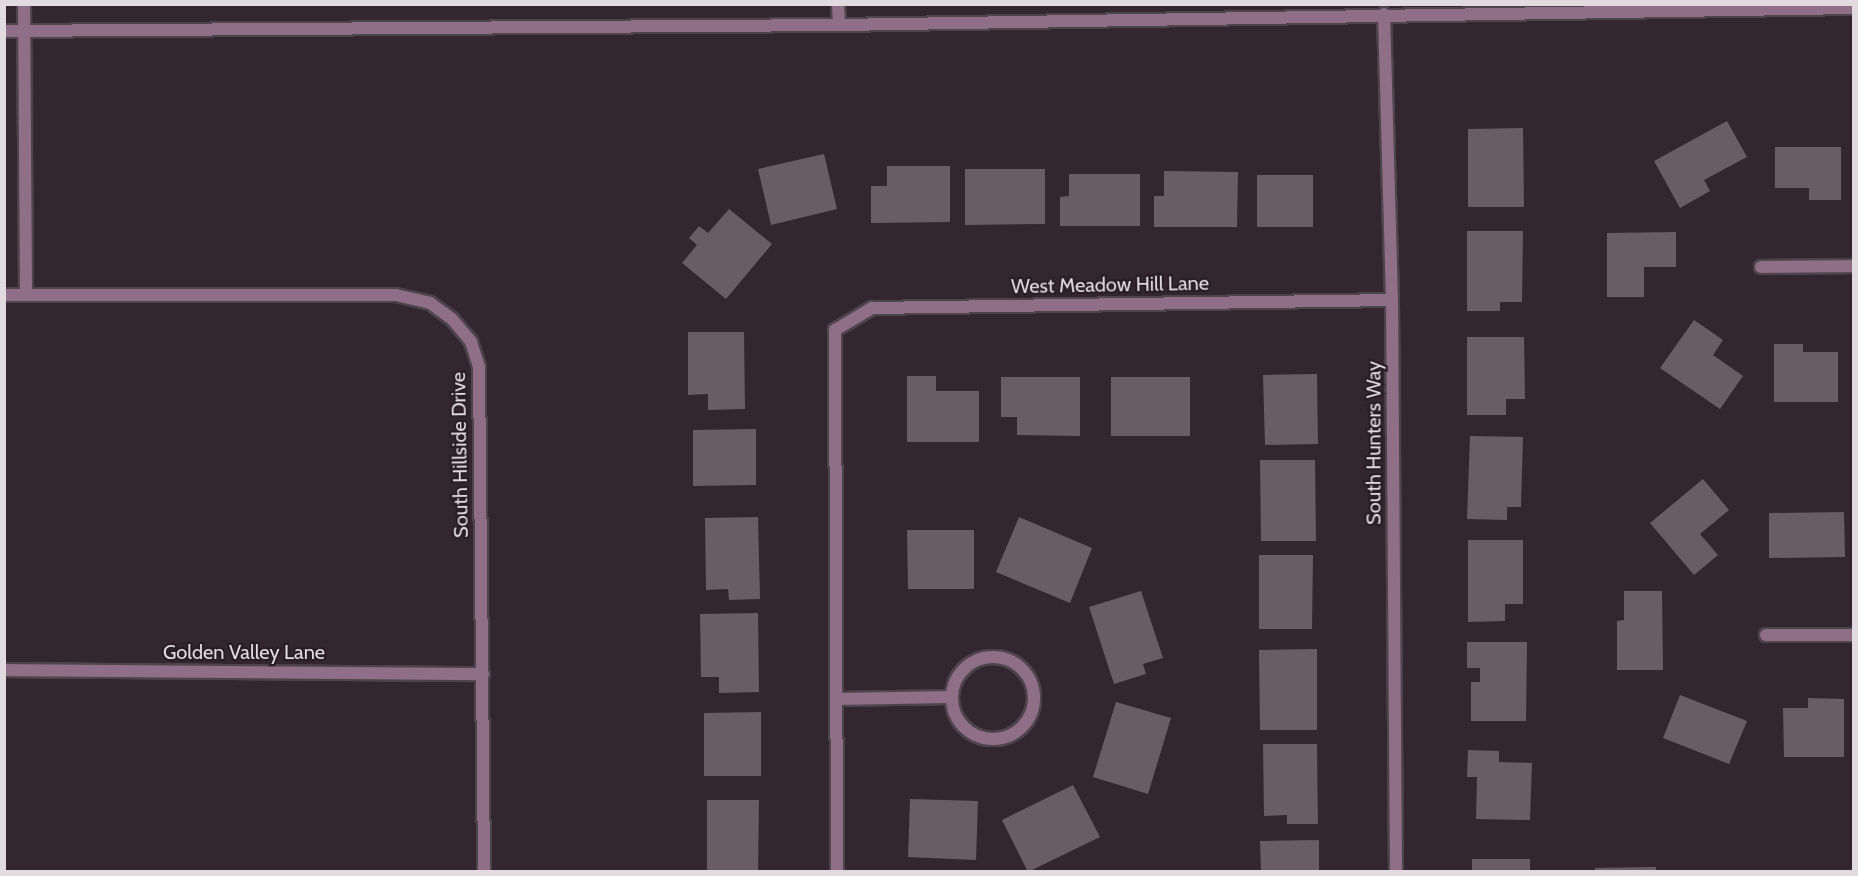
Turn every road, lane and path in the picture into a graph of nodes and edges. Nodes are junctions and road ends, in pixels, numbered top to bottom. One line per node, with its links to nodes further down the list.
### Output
1 (24, 4): 7 (street)
2 (838, 4): 5 (street)
3 (1854, 8): 4 (street)
4 (1384, 14): 5 (street); 12 (street, South Hunters Way)
5 (839, 25): 7 (street)
6 (4, 31): 7 (street)
7 (24, 31): 11 (street)
8 (1854, 266): 9 (street)
9 (1761, 267)
10 (4, 295): 11 (street, South Hillside Drive)
11 (26, 295): 16 (street, South Hillside Drive)
12 (1392, 300): 18 (street, West Meadow Hill Lane); 21 (street, South Hunters Way)
13 (1766, 635): 14 (street)
14 (1854, 635)
15 (4, 670): 16 (street, Golden Valley Lane)
16 (483, 674): 19 (street, South Hillside Drive)
17 (952, 697): 17 (street); 18 (street)
18 (836, 699): 20 (street)
19 (484, 872)
20 (837, 872)
21 (1396, 872)

